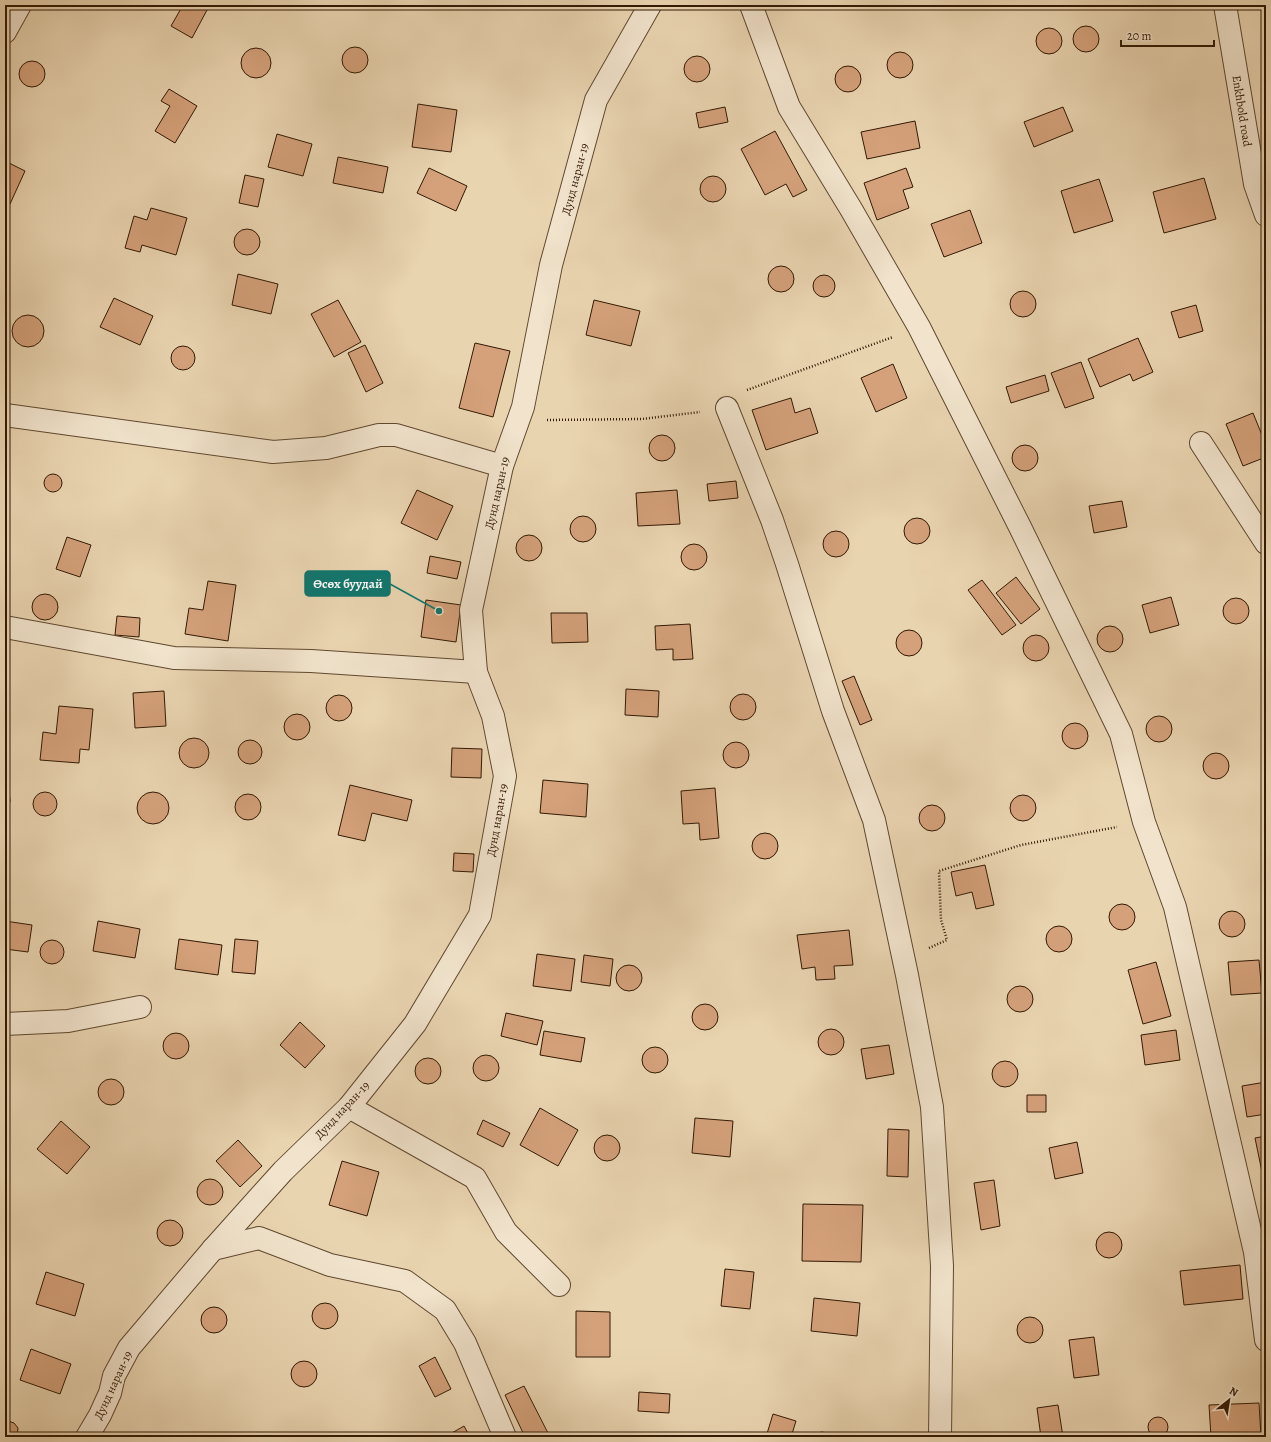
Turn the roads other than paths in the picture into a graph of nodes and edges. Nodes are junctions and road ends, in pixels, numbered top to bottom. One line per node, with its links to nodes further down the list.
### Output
1 (20, 5): 5 (street)
2 (650, 5): 10 (street, Дунд наран-19)
3 (751, 5): 19 (street)
4 (1225, 5): 6 (street, Enkhbold road)
5 (5, 32)
6 (1266, 215)
7 (717, 410): 22 (street)
8 (5, 415): 10 (street)
9 (1201, 443): 11 (street)
10 (502, 466): 13 (street, Дунд наран-19)
11 (1266, 543)
12 (5, 627): 13 (street)
13 (476, 672): 16 (street, Дунд наран-19)
14 (140, 1007): 15 (street)
15 (5, 1024)
16 (349, 1106): 17 (street, Дунд наран-19); 18 (street)
17 (213, 1249): 20 (street, Дунд наран-19); 21 (street)
18 (559, 1285)
19 (1266, 1340)
20 (87, 1437)
21 (505, 1437)
22 (940, 1437)

